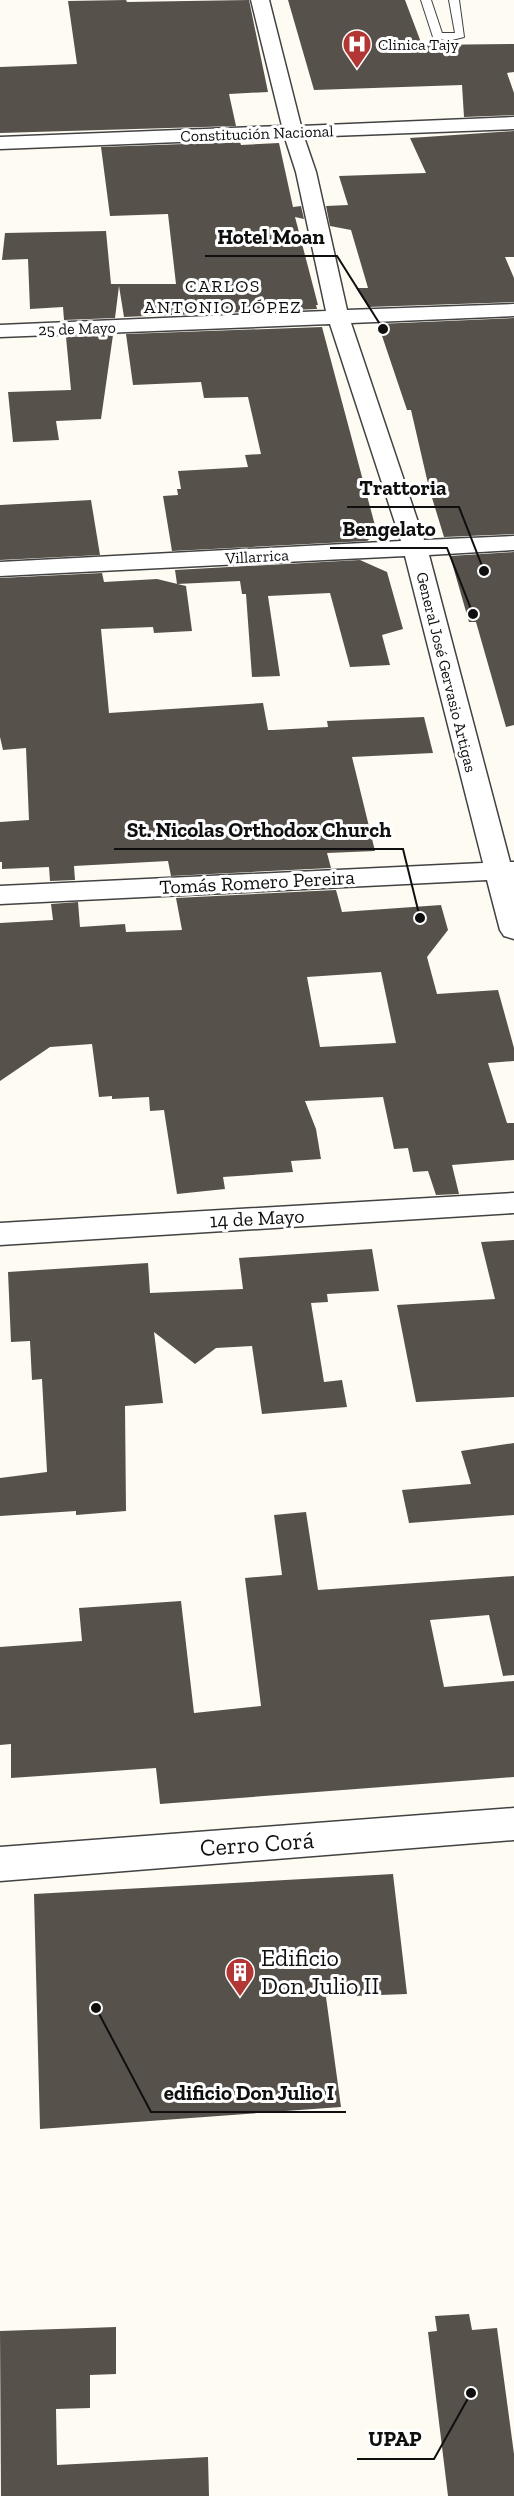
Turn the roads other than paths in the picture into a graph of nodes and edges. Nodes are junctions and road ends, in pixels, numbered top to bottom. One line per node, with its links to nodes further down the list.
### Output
1 (260, 0): 5 (street, General José Gervasio Artigas)
2 (426, 0): 3 (lane)
3 (453, 0)
4 (514, 123): 5 (street, Constitución Nacional)
5 (293, 132): 6 (street, Constitución Nacional); 8 (street, General José Gervasio Artigas)
6 (0, 143)
7 (514, 310): 8 (street, 25 de Mayo)
8 (338, 317): 9 (street, 25 de Mayo); 11 (street, General José Gervasio Artigas)
9 (0, 332)
10 (514, 543): 11 (street, Villarrica)
11 (415, 548): 12 (street, Villarrica); 13 (street, General José Gervasio Artigas)
12 (0, 569)
13 (506, 871): 14 (street, Tomás Romero Pereira); 15 (street, General José Gervasio Artigas)
14 (0, 894)
15 (514, 930)
16 (514, 1203): 17 (street, 14 de Mayo)
17 (0, 1234)
18 (514, 1824): 19 (street, Cerro Corá)
19 (0, 1864)

